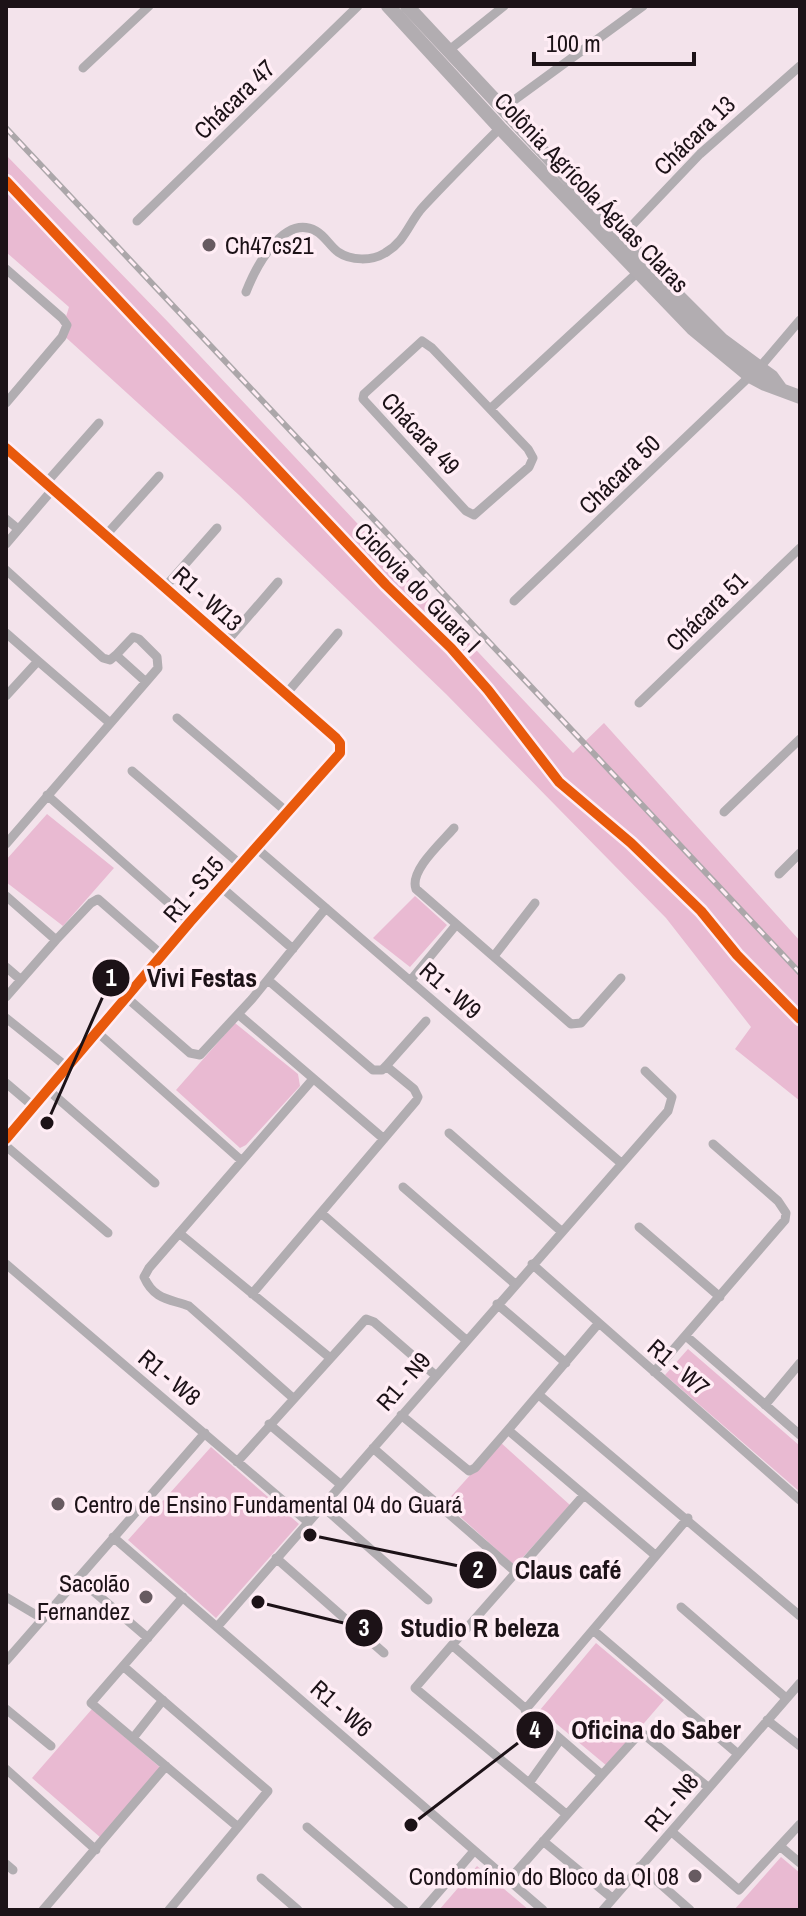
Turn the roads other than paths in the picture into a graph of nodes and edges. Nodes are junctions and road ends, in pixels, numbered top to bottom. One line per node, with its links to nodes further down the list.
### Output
1 (149, 6): 9 (street)
2 (358, 6): 13 (street, Chácara 47)
3 (388, 6): 10 (main road, Colônia Agrícola Águas Claras)
4 (407, 6): 7 (main road, Colônia Agrícola Águas Claras)
5 (504, 6): 7 (street)
6 (643, 6): 11 (street)
7 (448, 51): 10 (main road, Colônia Agrícola Águas Claras)
8 (800, 66): 14 (street, Chácara 13)
9 (83, 68)
10 (480, 96): 11 (main road, Colônia Agrícola Águas Claras)
11 (496, 113): 12 (main road, Colônia Agrícola Águas Claras); 14 (main road, Colônia Agrícola Águas Claras)
12 (500, 128): 16 (main road, Colônia Agrícola Águas Claras); 17 (street)
13 (137, 221)
14 (621, 237): 19 (main road, Colônia Agrícola Águas Claras)
15 (6, 269): 20 (street)
16 (638, 272): 19 (main road, Colônia Agrícola Águas Claras); 23 (street)
17 (246, 292)
18 (800, 320): 19 (street, Chácara 50)
19 (755, 372): 21 (main road, Colônia Agrícola Águas Claras); 37 (street, Chácara 50)
20 (10, 390): 22 (street)
21 (800, 397)
22 (6, 403)
23 (490, 409): 23 (street, Chácara 49)
24 (99, 423): 27 (street)
25 (6, 448): 27 (street, R1 - W13)
26 (159, 476): 31 (street)
27 (50, 486): 30 (street); 31 (street, R1 - W13)
28 (6, 519): 30 (street)
29 (217, 528): 36 (street)
30 (18, 529): 32 (street)
31 (106, 535): 36 (street, R1 - W13)
32 (6, 544)
33 (800, 548): 46 (street, Chácara 51)
34 (6, 570): 41 (street)
35 (278, 582): 40 (street)
36 (165, 587): 40 (street, R1 - W13)
37 (514, 601)
38 (6, 633): 42 (street)
39 (338, 633): 44 (street)
40 (227, 641): 44 (street, R1 - W13)
41 (116, 655): 43 (street); 43 (street)
42 (38, 661): 45 (street); 48 (street)
43 (146, 682): 48 (street)
44 (286, 694): 49 (street, R1 - W13)
45 (6, 696)
46 (639, 703)
47 (177, 718): 53 (street)
48 (110, 723): 52 (street)
49 (336, 738): 53 (street, R1 - S15)
50 (800, 739): 54 (street)
51 (132, 771): 59 (street)
52 (47, 795): 56 (street); 65 (street)
53 (287, 812): 57 (street, R1 - S15)
54 (724, 812)
55 (454, 828): 66 (street)
56 (6, 844)
57 (255, 847): 59 (street, R1 - S15); 64 (street, R1 - W9)
58 (800, 853): 60 (street)
59 (241, 865): 61 (street, R1 - S15)
60 (779, 874)
61 (221, 887): 65 (street, R1 - S15); 68 (street)
62 (6, 896): 67 (street)
63 (535, 903): 70 (street)
64 (326, 908): 68 (street); 75 (street, R1 - W9)
65 (190, 922): 69 (street, R1 - S15)
66 (456, 925): 70 (street); 75 (street)
67 (56, 940): 69 (street); 73 (street)
68 (293, 949): 74 (street)
69 (162, 955): 77 (street, R1 - S15)
70 (494, 956): 72 (street)
71 (6, 967): 73 (street)
72 (621, 978)
73 (21, 980): 76 (street)
74 (268, 980): 78 (street); 82 (street)
75 (410, 981): 95 (street, R1 - W9)
76 (6, 997)
77 (126, 997): 78 (street); 81 (street, R1 - S15)
78 (238, 1014): 85 (street)
79 (6, 1018): 83 (street)
80 (426, 1021): 82 (street)
81 (97, 1032): 83 (street, R1 - S15); 94 (street)
82 (386, 1066): 91 (street)
83 (67, 1067): 87 (street, R1 - S15)
84 (645, 1071): 95 (street, R1 - N9)
85 (313, 1079): 91 (street); 94 (street)
86 (6, 1083): 88 (street)
87 (47, 1089): 88 (street, R1 - S15); 96 (street)
88 (33, 1106): 90 (street, R1 - S15)
89 (449, 1133): 100 (street)
90 (6, 1139)
91 (384, 1139): 98 (street)
92 (713, 1144): 107 (street)
93 (6, 1146): 101 (street)
94 (242, 1161): 102 (street)
95 (621, 1163): 100 (street, R1 - N9)
96 (155, 1183)
97 (403, 1187): 105 (street)
98 (321, 1213): 106 (street); 111 (street)
99 (639, 1227): 107 (street)
100 (561, 1231): 104 (street, R1 - N9)
101 (108, 1233)
102 (179, 1233): 106 (street); 118 (street)
103 (6, 1264): 123 (street, R1 - W8)
104 (532, 1264): 105 (street, R1 - N9); 109 (street, R1 - W7)
105 (515, 1284): 108 (street, R1 - N9)
106 (252, 1294): 112 (street)
107 (720, 1297): 110 (street)
108 (497, 1304): 111 (street, R1 - N9); 113 (street)
109 (598, 1324): 113 (street); 115 (street, R1 - W7)
110 (686, 1336): 115 (street); 119 (street)
111 (466, 1340): 116 (street, R1 - N9)
112 (329, 1357): 116 (street); 118 (street)
113 (566, 1363): 117 (street)
114 (800, 1363): 119 (street)
115 (654, 1372): 129 (street, R1 - W7)
116 (435, 1375): 120 (street, R1 - N9)
117 (539, 1395): 122 (street); 131 (street)
118 (293, 1398): 121 (street)
119 (765, 1405): 124 (street)
120 (401, 1415): 122 (street); 125 (street, R1 - N9)
121 (269, 1424): 126 (street); 127 (street)
122 (508, 1430): 128 (street)
123 (205, 1433): 126 (street, R1 - W8); 133 (street)
124 (800, 1435)
125 (373, 1448): 127 (street, R1 - N9); 136 (street)
126 (237, 1462): 132 (street, R1 - W8)
127 (340, 1484): 130 (street, R1 - N9)
128 (584, 1495): 134 (street); 136 (street)
129 (800, 1500)
130 (322, 1506): 132 (street, R1 - N9); 140 (street)
131 (688, 1518): 134 (street); 142 (street)
132 (308, 1522): 135 (street, R1 - N9)
133 (113, 1537): 137 (street); 139 (street, R1 - W6)
134 (655, 1555): 145 (street)
135 (276, 1558): 144 (street, R1 - N9); 148 (street)
136 (517, 1573): 147 (street)
137 (78, 1578): 143 (street); 146 (street)
138 (6, 1597): 143 (street)
139 (183, 1597): 144 (street, R1 - W6); 146 (street)
140 (428, 1600)
141 (681, 1607): 152 (street)
142 (800, 1616)
143 (43, 1619): 149 (street)
144 (217, 1627): 175 (street, R1 - W6)
145 (593, 1630): 155 (street); 161 (street)
146 (148, 1638): 150 (street)
147 (452, 1645): 155 (street); 165 (street)
148 (384, 1653)
149 (6, 1661)
150 (123, 1666): 153 (street); 157 (street)
151 (800, 1683): 152 (street, R1 - N8)
152 (786, 1698): 156 (street, R1 - N8)
153 (163, 1700): 157 (street); 169 (street)
154 (6, 1709): 159 (street)
155 (525, 1710): 158 (street)
156 (767, 1720): 160 (street); 161 (street, R1 - N8)
157 (133, 1738): 162 (street)
158 (560, 1740): 164 (street); 165 (street)
159 (51, 1746)
160 (800, 1746)
161 (738, 1754): 166 (street, R1 - N8)
162 (166, 1766): 169 (street); 174 (street)
163 (6, 1769): 174 (street)
164 (602, 1775): 166 (street); 167 (street)
165 (529, 1783): 167 (street)
166 (709, 1788): 171 (street, R1 - N8)
167 (566, 1814): 172 (street)
168 (800, 1824): 173 (street)
169 (238, 1827): 181 (street)
170 (307, 1827): 185 (street)
171 (672, 1832): 173 (street); 177 (street, R1 - N8)
172 (543, 1841): 179 (street); 180 (street)
173 (781, 1847): 176 (street)
174 (96, 1850): 182 (street)
175 (474, 1851): 179 (street, R1 - W6); 186 (street)
176 (800, 1863)
177 (640, 1866): 180 (street, R1 - N8); 189 (street)
178 (261, 1878): 184 (street)
179 (509, 1880): 187 (street, R1 - W6)
180 (612, 1898): 188 (street, R1 - N8)
181 (172, 1906): 183 (street)
182 (43, 1910)
183 (184, 1910)
184 (298, 1910)
185 (404, 1910)
186 (423, 1910)
187 (543, 1910)
188 (603, 1910)
189 (690, 1910)

